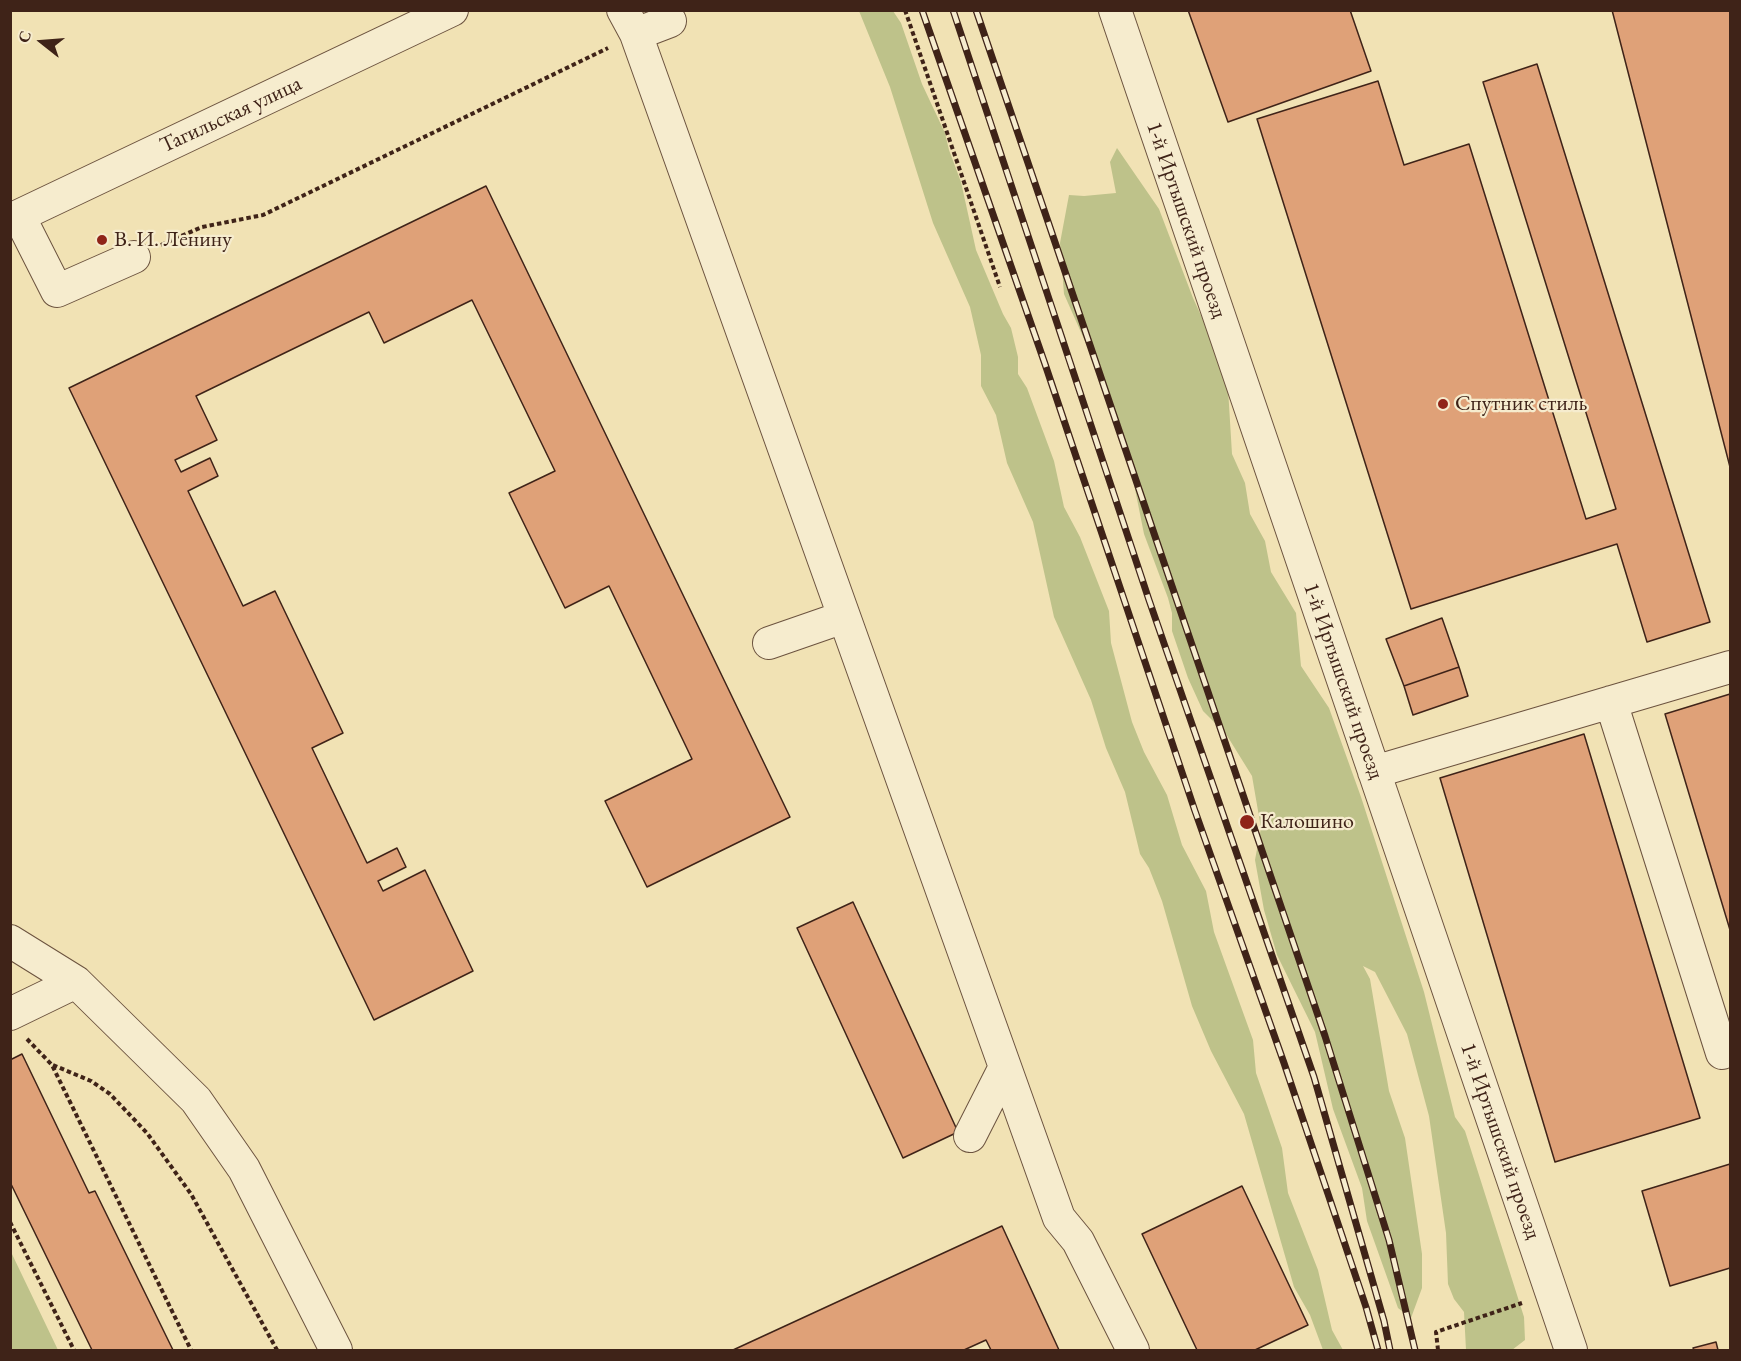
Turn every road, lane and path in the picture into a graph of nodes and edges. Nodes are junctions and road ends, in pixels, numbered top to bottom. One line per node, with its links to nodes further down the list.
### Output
1 (452, 10): 6 (street, Тагильская улица)
2 (905, 10): 8 (path)
3 (1115, 10): 13 (street, 1-й Иртышский проезд)
4 (670, 21): 5 (street)
5 (630, 22): 7 (path); 9 (street)
6 (15, 218): 7 (street)
7 (134, 257)
8 (1000, 287)
9 (844, 617): 10 (street); 19 (street)
10 (768, 643)
11 (1731, 666): 12 (street)
12 (1611, 702): 13 (street); 17 (street)
13 (1374, 772): 22 (street, 1-й Иртышский проезд)
14 (10, 941): 15 (street)
15 (76, 982): 16 (street); 26 (street)
16 (18, 1025): 18 (path)
17 (1722, 1053)
18 (52, 1065): 24 (path); 25 (path)
19 (1005, 1068): 20 (street); 27 (street)
20 (970, 1136)
21 (10, 1222): 23 (path)
22 (1551, 1293): 28 (path); 29 (street, 1-й Иртышский проезд)
23 (74, 1350)
24 (191, 1350)
25 (277, 1350)
26 (336, 1350)
27 (1134, 1350)
28 (1438, 1350)
29 (1571, 1350)

